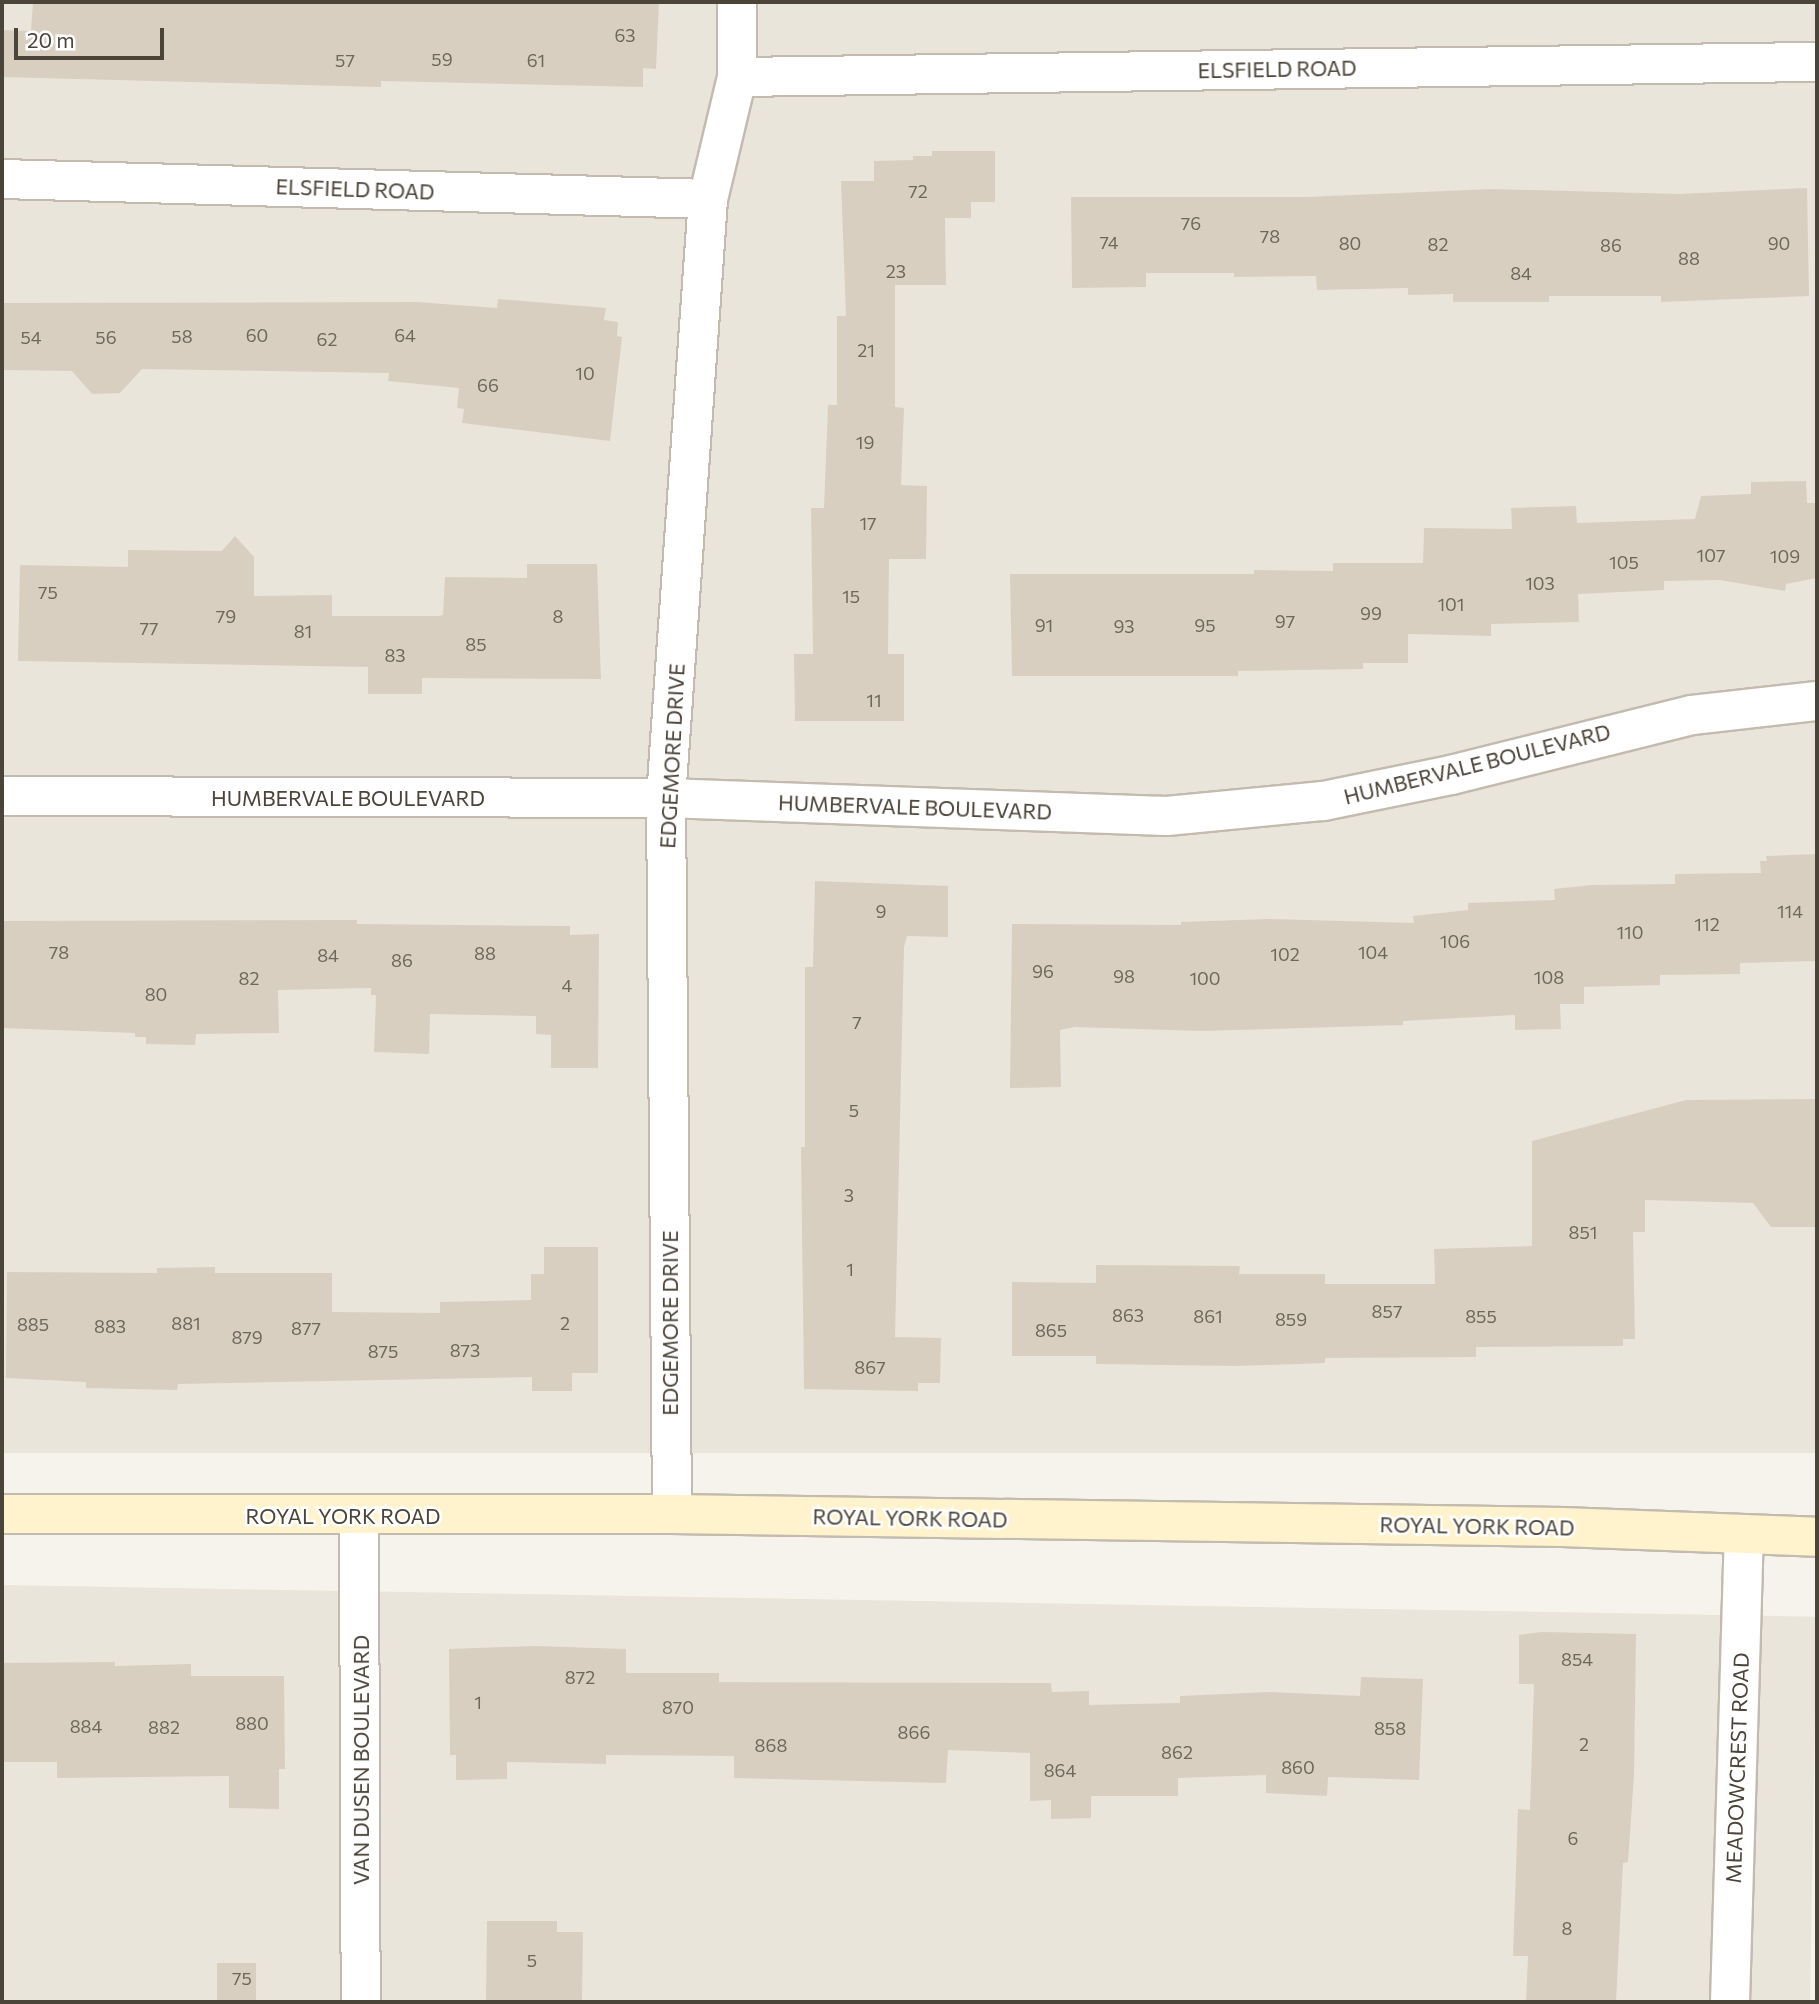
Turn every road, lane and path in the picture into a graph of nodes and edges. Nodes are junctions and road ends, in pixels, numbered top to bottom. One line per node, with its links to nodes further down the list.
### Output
1 (737, 2): 3 (street, EDGEMORE DRIVE)
2 (1817, 62): 3 (street, ELSFIELD ROAD)
3 (737, 77): 5 (street, EDGEMORE DRIVE)
4 (2, 179): 5 (street, ELSFIELD ROAD)
5 (708, 199): 8 (street, EDGEMORE DRIVE)
6 (1817, 701): 8 (street, HUMBERVALE BOULEVARD)
7 (2, 796): 8 (street, HUMBERVALE BOULEVARD)
8 (666, 797): 10 (street, EDGEMORE DRIVE)
9 (2, 1514): 11 (main road, ROYAL YORK ROAD)
10 (672, 1514): 11 (main road, ROYAL YORK ROAD); 12 (main road, ROYAL YORK ROAD)
11 (359, 1517): 14 (street, VAN DUSEN BOULEVARD)
12 (1744, 1534): 13 (main road, ROYAL YORK ROAD); 15 (street, MEADOWCREST ROAD)
13 (1817, 1537)
14 (361, 2002)
15 (1730, 2002)

